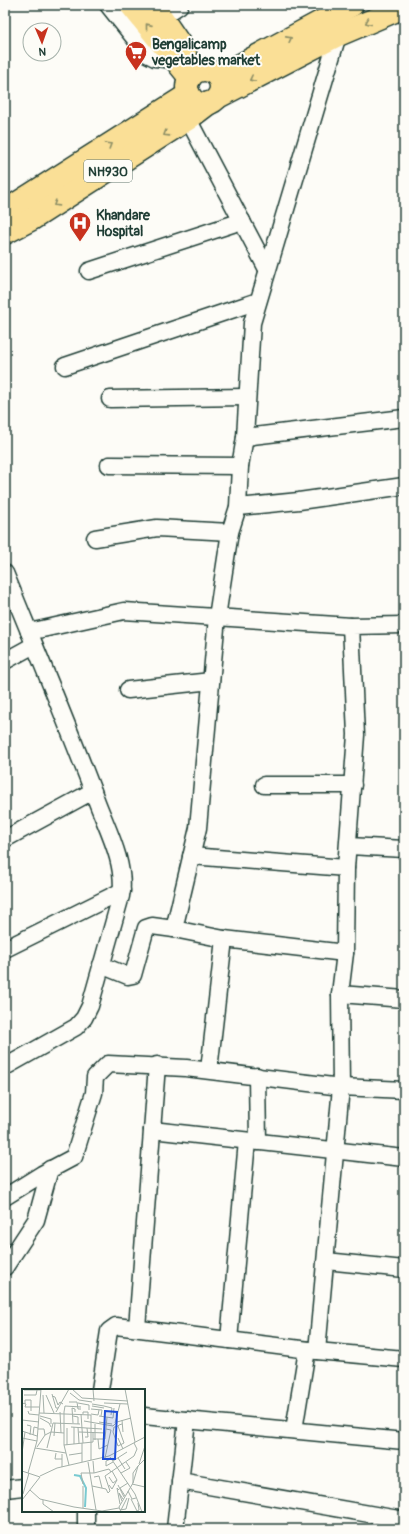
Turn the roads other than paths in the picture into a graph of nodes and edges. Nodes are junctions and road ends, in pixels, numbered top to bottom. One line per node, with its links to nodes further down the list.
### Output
1 (108, 5): 7 (street)
2 (131, 5): 7 (highway, one-way to 2)
3 (352, 5): 8 (highway, NH930, one-way to 3)
4 (404, 7): 6 (highway, NH930, one-way to 6)
5 (169, 8): 8 (highway)
6 (338, 35): 8 (highway, NH930, one-way to 8); 13 (street)
7 (175, 60): 8 (highway)
8 (204, 87): 9 (highway, NH930); 10 (highway, NH930, one-way to 8)
9 (188, 120): 11 (street); 12 (highway, NH930, one-way to 12)
10 (5, 211)
11 (242, 221): 13 (street); 14 (street)
12 (5, 233)
13 (267, 269): 15 (street)
14 (89, 271)
15 (258, 302): 16 (street); 17 (street)
16 (65, 366)
17 (246, 397): 18 (street); 20 (street)
18 (110, 399)
19 (404, 418): 20 (street)
20 (245, 437): 22 (street)
21 (109, 465): 22 (street)
22 (240, 466): 24 (street)
23 (404, 486): 24 (street)
24 (238, 507): 25 (street)
25 (230, 532): 26 (street); 28 (street)
26 (95, 538)
27 (5, 573): 31 (street)
28 (217, 617): 30 (street); 31 (street); 33 (street)
29 (404, 625): 30 (street)
30 (351, 626): 36 (street)
31 (32, 639): 32 (street); 37 (street)
32 (5, 661)
33 (211, 681): 34 (street); 41 (street)
34 (128, 690)
35 (264, 785): 36 (street)
36 (353, 786): 39 (street)
37 (93, 792): 38 (street); 43 (street)
38 (5, 839)
39 (349, 846): 40 (street); 42 (street)
40 (404, 849)
41 (191, 856): 42 (street); 44 (street)
42 (346, 868): 47 (street)
43 (122, 891): 46 (street); 48 (street)
44 (174, 929): 45 (street); 48 (street)
45 (224, 939): 47 (street); 53 (street)
46 (5, 949)
47 (345, 953): 49 (street)
48 (111, 969): 52 (street)
49 (340, 994): 50 (street); 55 (street)
50 (404, 999)
51 (157, 1066): 53 (street); 57 (street); 61 (street)
52 (5, 1067)
53 (209, 1070): 54 (street)
54 (257, 1076): 55 (street); 58 (street)
55 (341, 1087): 56 (street); 59 (street)
56 (404, 1090)
57 (152, 1130): 58 (street); 66 (street)
58 (252, 1142): 59 (street); 67 (street)
59 (336, 1151): 60 (street); 63 (street)
60 (404, 1158)
61 (59, 1164): 62 (street); 64 (street)
62 (5, 1198)
63 (326, 1261): 65 (street); 68 (street)
64 (5, 1267)
65 (404, 1269)
66 (137, 1328): 67 (street); 70 (street)
67 (229, 1340): 68 (street)
68 (312, 1351): 69 (street); 73 (street)
69 (404, 1359)
70 (100, 1389)
71 (145, 1416): 72 (street)
72 (187, 1420): 73 (street); 75 (street)
73 (294, 1430): 74 (street)
74 (404, 1441)
75 (180, 1481): 79 (street); 81 (street)
76 (22, 1486): 77 (street)
77 (5, 1489)
78 (86, 1512): 80 (street)
79 (404, 1520)
80 (86, 1529)
81 (176, 1529)

